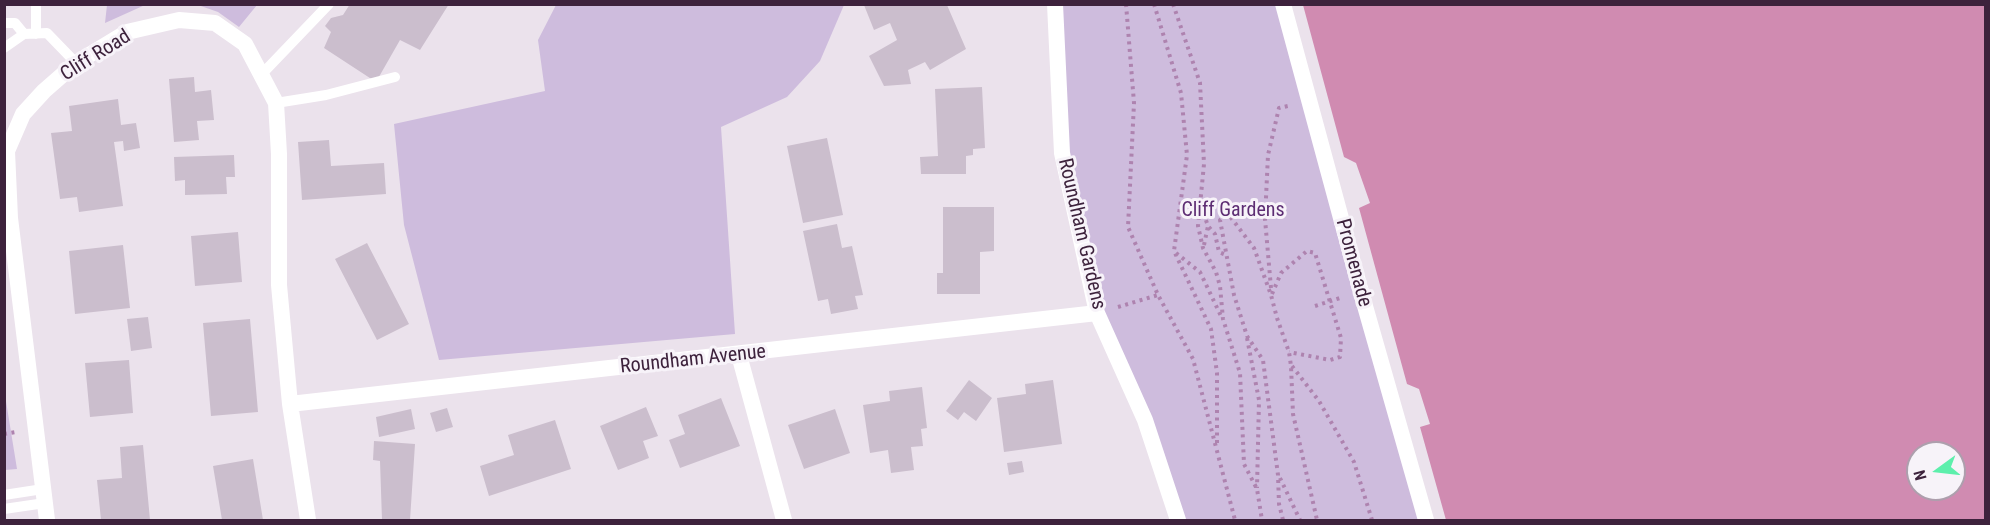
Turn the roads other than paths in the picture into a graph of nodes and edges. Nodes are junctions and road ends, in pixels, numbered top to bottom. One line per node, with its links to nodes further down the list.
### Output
1 (36, 4): 6 (lane)
2 (329, 4): 9 (lane)
3 (1055, 4): 12 (street, Roundham Gardens)
4 (1283, 4): 22 (street, Promenade)
5 (4, 22): 6 (lane)
6 (30, 34): 7 (lane); 8 (lane)
7 (4, 48)
8 (76, 63): 9 (street, Cliff Road); 16 (street, Cliff Road)
9 (261, 75): 11 (street, Cliff Road)
10 (395, 77): 11 (lane)
11 (276, 103): 14 (street, Cliff Road)
12 (1097, 313): 13 (street, Roundham Avenue); 21 (street, Roundham Gardens)
13 (739, 355): 14 (street, Roundham Avenue); 20 (street)
14 (290, 404): 19 (street, Cliff Road)
15 (4, 495): 16 (lane)
16 (44, 496): 17 (lane); 18 (street, Cliff Road)
17 (4, 509)
18 (47, 520)
19 (308, 520)
20 (784, 520)
21 (1178, 520)
22 (1426, 520)

